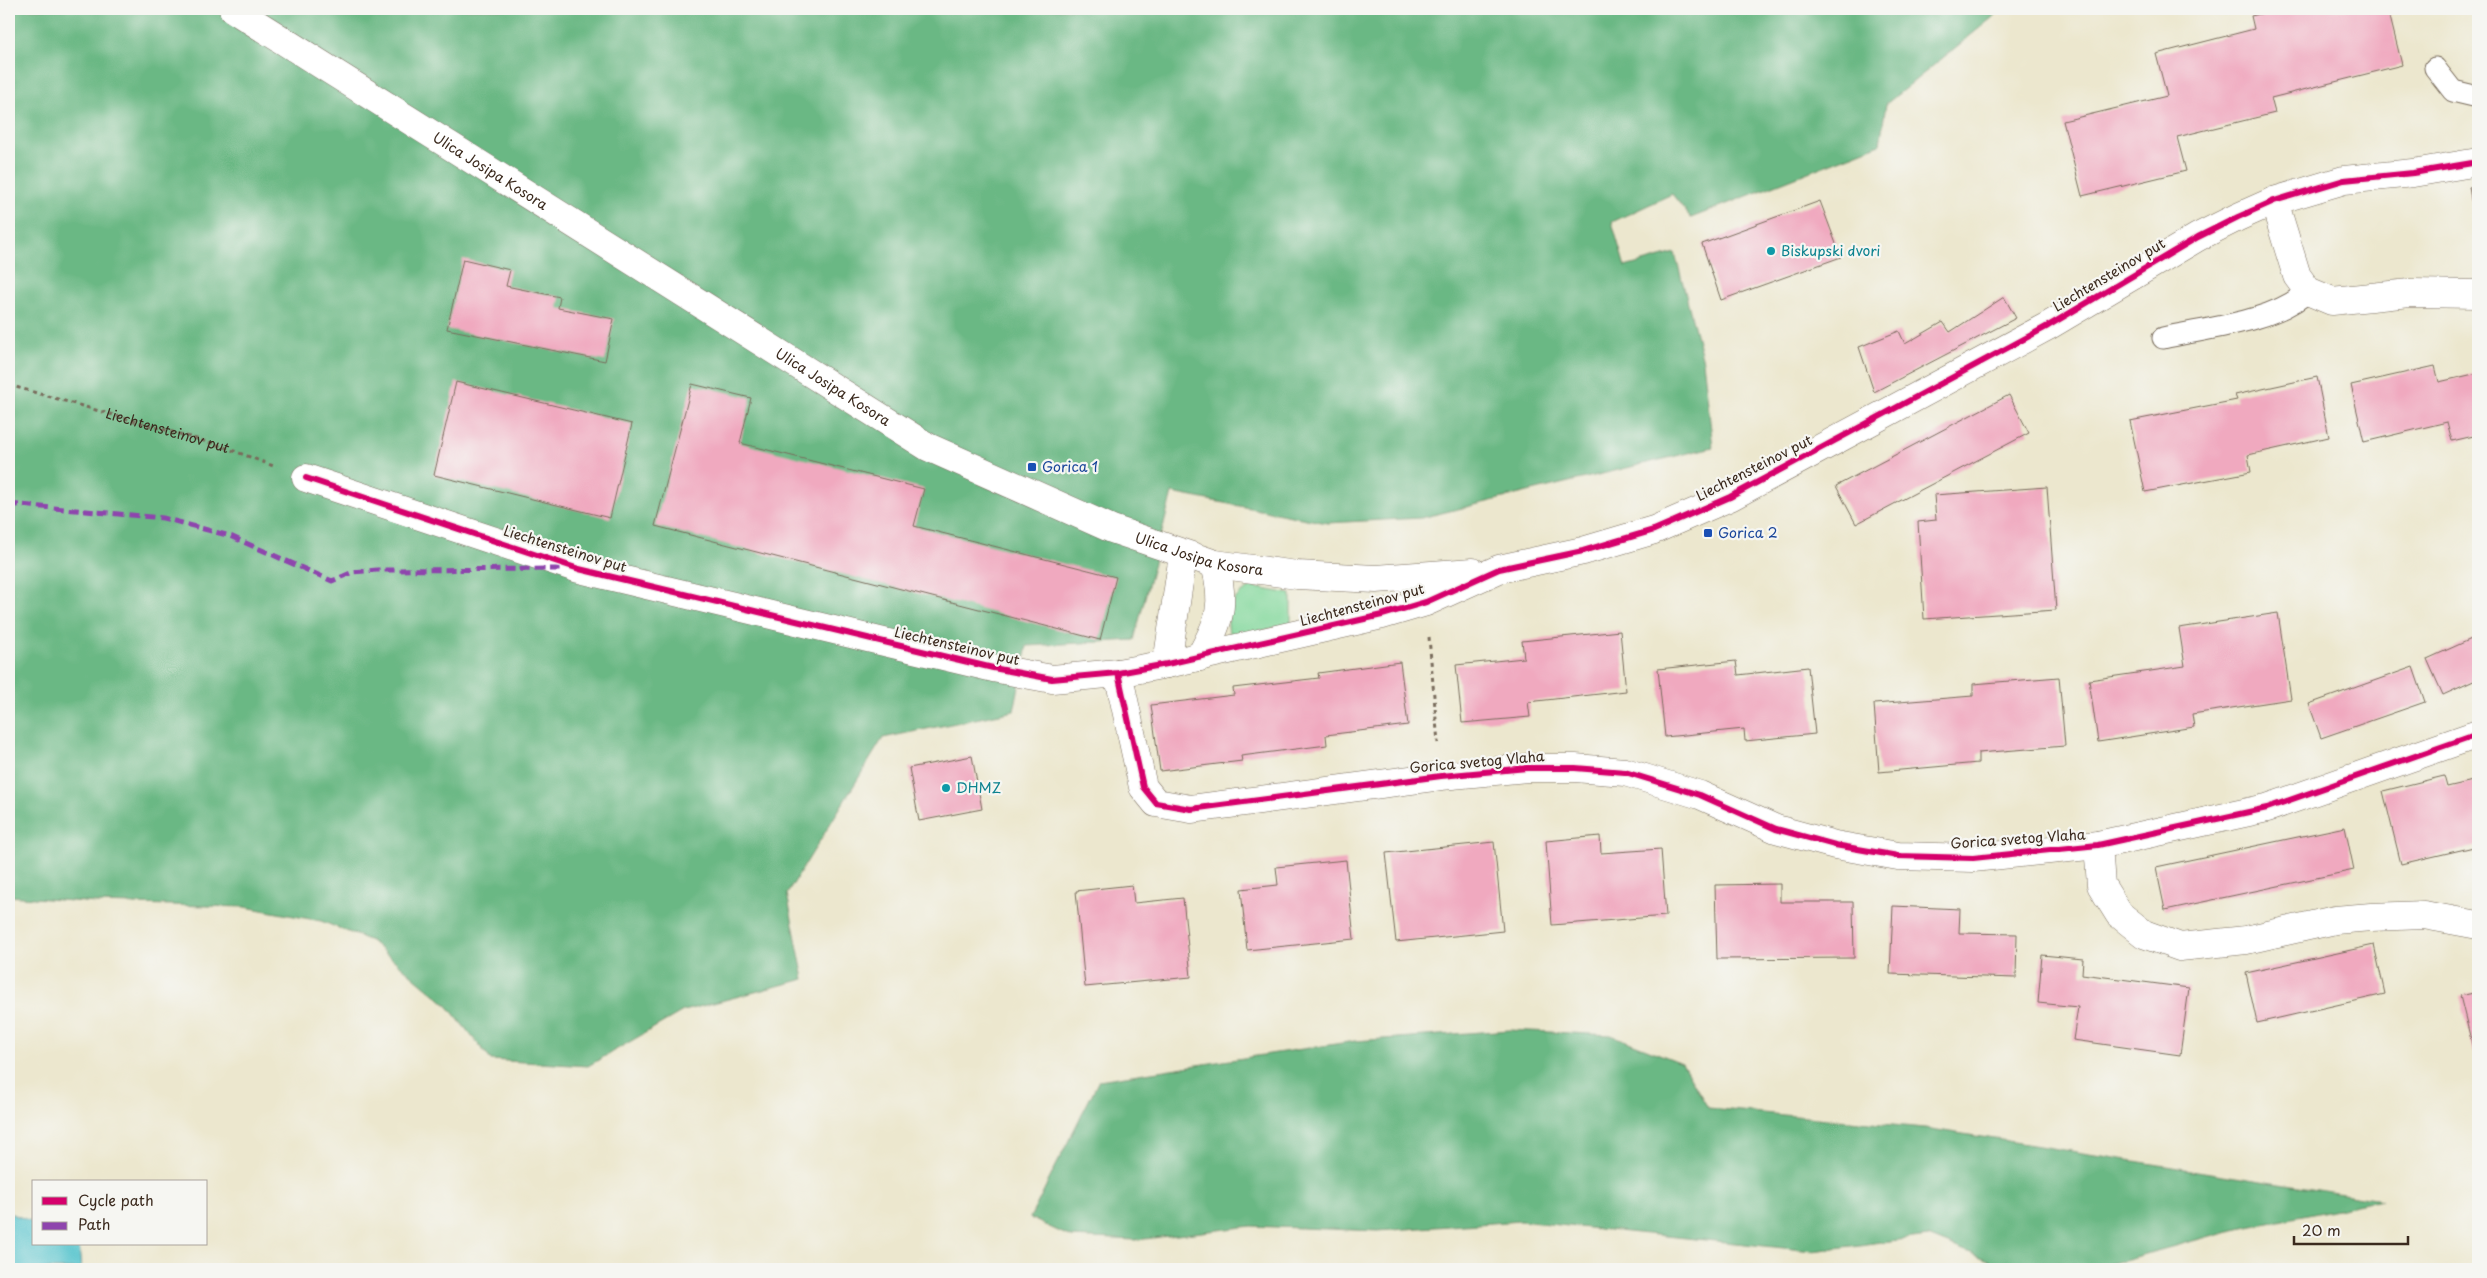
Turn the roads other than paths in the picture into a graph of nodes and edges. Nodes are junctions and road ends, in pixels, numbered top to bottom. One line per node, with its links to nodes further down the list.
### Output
1 (233, 9): 10 (street, Ulica Josipa Kosora)
2 (2435, 68): 3 (lane)
3 (2478, 97)
4 (2478, 162): 5 (street, Liechtensteinov put)
5 (2274, 201): 6 (street); 12 (street, Liechtensteinov put)
6 (2308, 291): 7 (street); 8 (lane)
7 (2478, 294)
8 (2163, 338)
9 (306, 478): 15 (street, Liechtensteinov put)
10 (1183, 555): 11 (street, Ulica Josipa Kosora); 14 (street)
11 (1215, 564): 12 (street, Ulica Josipa Kosora); 13 (street)
12 (1500, 569): 13 (street, Liechtensteinov put)
13 (1200, 657): 14 (street, Liechtensteinov put)
14 (1167, 664): 15 (street, Liechtensteinov put)
15 (1118, 673): 17 (street, Gorica svetog Vlaha)
16 (2478, 734): 17 (street, Gorica svetog Vlaha)
17 (2098, 845): 18 (street, Gorica svetog Vlaha)
18 (2478, 924)

